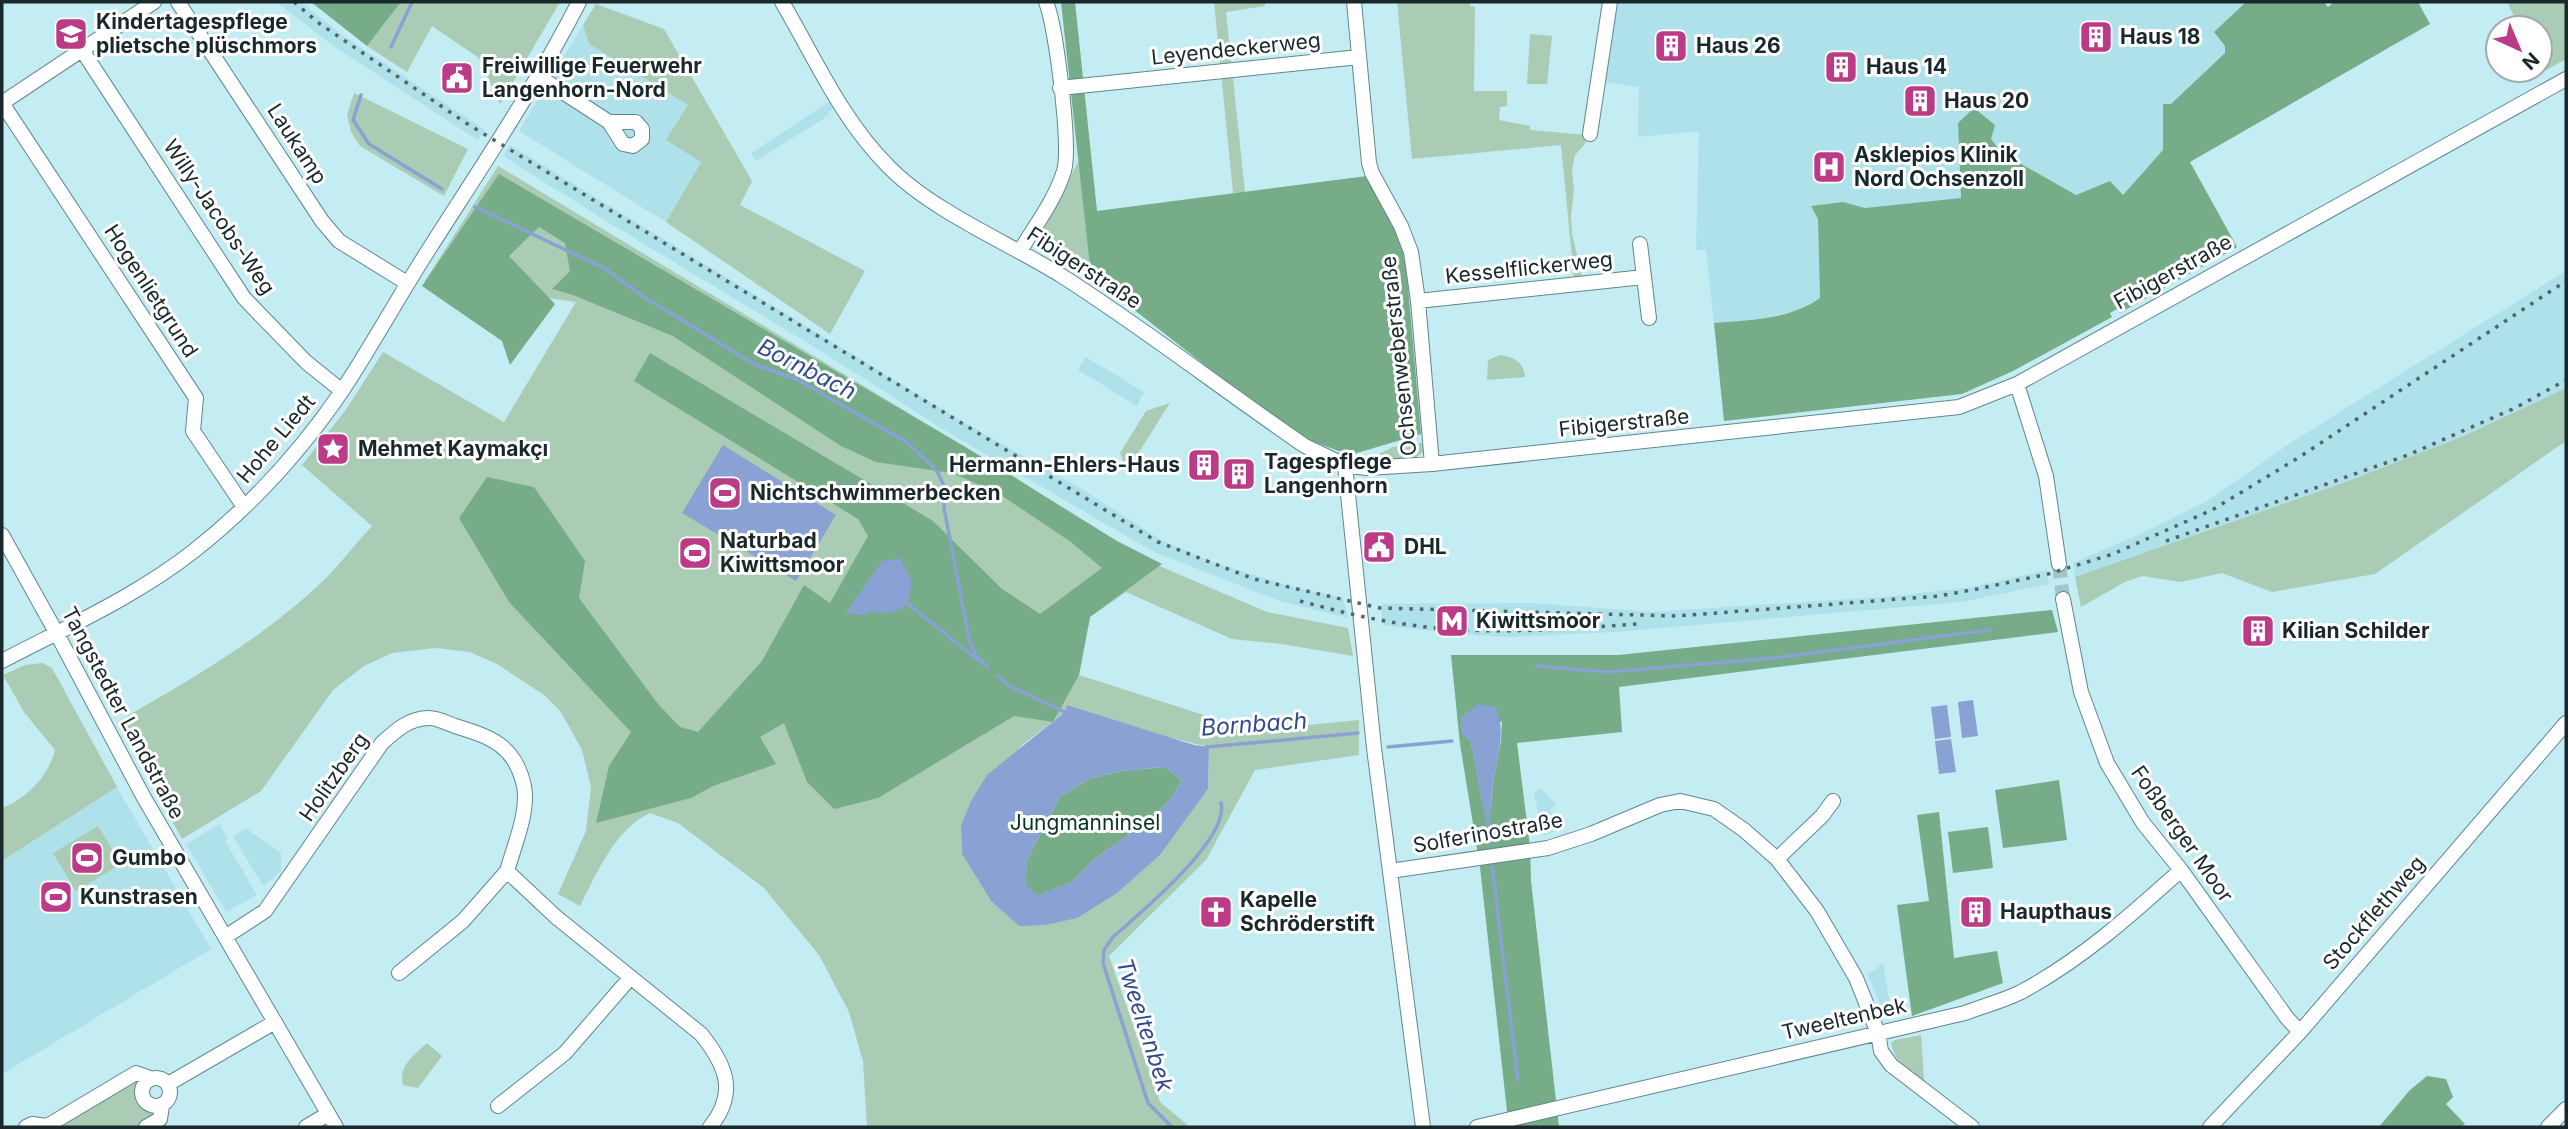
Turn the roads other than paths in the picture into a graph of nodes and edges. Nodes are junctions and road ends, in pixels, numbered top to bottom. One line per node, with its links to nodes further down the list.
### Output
1 (154, 2): 8 (street)
2 (178, 2): 19 (street, Laukamp)
3 (579, 2): 10 (street, Hohe Liedt)
4 (782, 2): 17 (street, Fibigerstraße)
5 (1046, 2): 12 (street)
6 (1354, 2): 9 (street, Ochsenweberstraße)
7 (1610, 2): 15 (street)
8 (82, 50): 13 (street); 23 (street, Willy-Jacobs-Weg)
9 (1359, 57): 12 (street, Leyendeckerweg); 20 (street, Ochsenweberstraße)
10 (538, 76): 14 (street); 19 (street, Hohe Liedt)
11 (2566, 79): 22 (street, Fibigerstraße)
12 (1060, 88): 17 (street)
13 (2, 103): 26 (street, Hogenlietgrund)
14 (609, 122)
15 (1590, 134)
16 (1640, 244): 18 (street, Kesselflickerweg)
17 (1020, 251): 25 (street, Fibigerstraße)
18 (1644, 277): 20 (street, Kesselflickerweg); 21 (street, Kesselflickerweg)
19 (407, 283): 23 (street, Hohe Liedt)
20 (1418, 301): 24 (street, Ochsenweberstraße)
21 (1649, 318)
22 (2017, 384): 24 (street, Fibigerstraße); 28 (street)
23 (342, 391): 26 (street, Hohe Liedt)
24 (1432, 464): 25 (street, Fibigerstraße)
25 (1345, 465): 37 (street)
26 (244, 507): 30 (street, Hohe Liedt)
27 (2, 536): 30 (street, Tangstedter Landstraße)
28 (2059, 564)
29 (2063, 599): 35 (street, Foßberger Moor)
30 (56, 632): 31 (street, Hohe Liedt); 38 (street, Tangstedter Landstraße)
31 (2, 661)
32 (2566, 723): 42 (street, Stockflethweg)
33 (1833, 801): 34 (street)
34 (1777, 859): 37 (street, Solferinostraße); 43 (street, Solferinostraße)
35 (2181, 870): 42 (street, Foßberger Moor); 43 (street, Tweeltenbek)
36 (507, 871): 38 (street, Holitzberg); 39 (street, Holitzberg); 40 (street)
37 (1390, 871): 55 (street)
38 (226, 937): 41 (street, Tangstedter Landstraße)
39 (399, 973)
40 (630, 978): 47 (street); 54 (street)
41 (275, 1022): 45 (street); 49 (street, Tangstedter Landstraße)
42 (2300, 1032): 58 (street, Stockflethweg)
43 (1878, 1033): 56 (street, Tweeltenbek); 57 (street, Solferinostraße)
44 (150, 1078): 45 (street); 46 (street); 50 (street)
45 (168, 1084): 46 (street)
46 (162, 1104): 52 (street)
47 (498, 1106)
48 (2566, 1109): 59 (street)
49 (332, 1121): 53 (street)
50 (47, 1126): 51 (street)
51 (26, 1127)
52 (146, 1127)
53 (306, 1127)
54 (710, 1127)
55 (1423, 1127)
56 (1477, 1127)
57 (1972, 1127)
58 (2210, 1127)
59 (2548, 1127)

